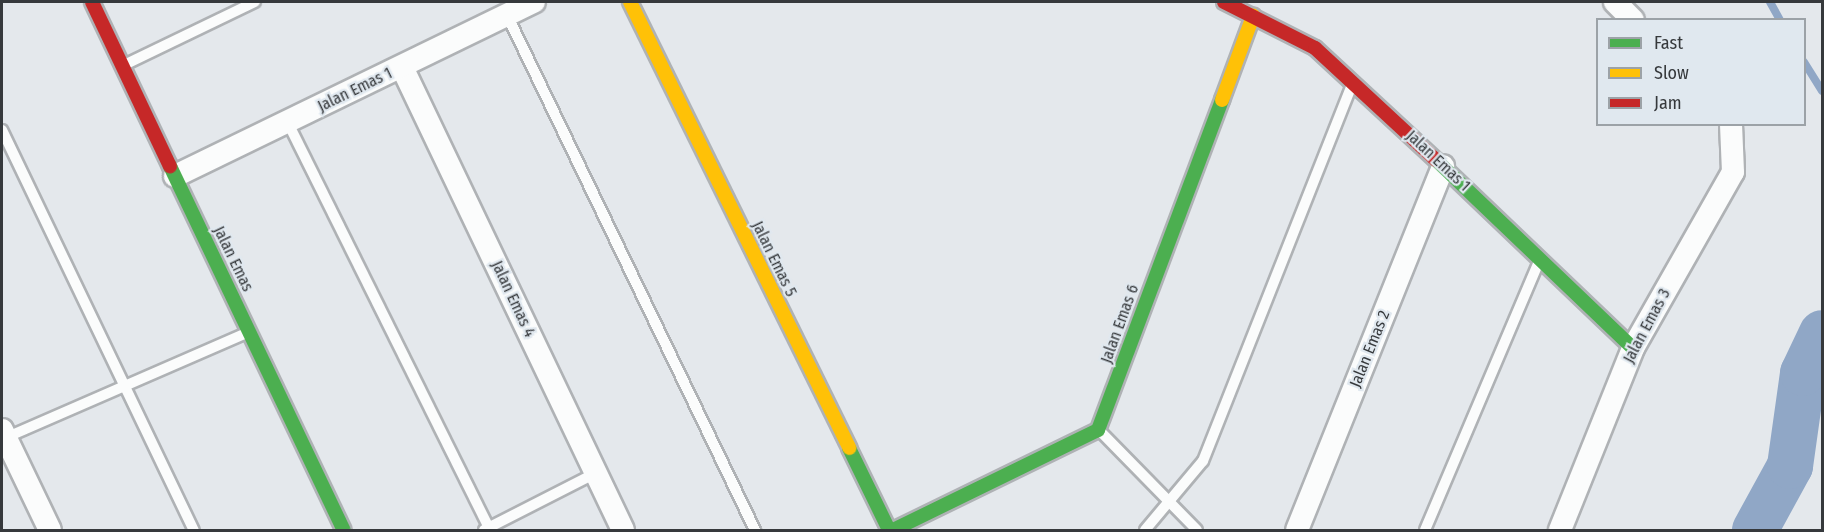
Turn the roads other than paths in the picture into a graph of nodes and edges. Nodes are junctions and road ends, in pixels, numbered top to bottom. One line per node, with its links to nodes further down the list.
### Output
1 (93, 2): 10 (street, Jalan Emas)
2 (255, 2): 10 (lane)
3 (534, 2): 7 (street, Jalan Emas 1)
4 (630, 2): 32 (street, Jalan Emas 5)
5 (1224, 2): 8 (street, Jalan Emas 1)
6 (1615, 2): 9 (street)
7 (507, 15): 11 (street, Jalan Emas 1); 31 (lane)
8 (1253, 16): 12 (street, Jalan Emas 1); 22 (street, Jalan Emas 6)
9 (1632, 18)
10 (123, 66): 17 (street, Jalan Emas)
11 (402, 67): 13 (street, Jalan Emas 1); 24 (street, Jalan Emas 4)
12 (1353, 81): 16 (street, Jalan Emas 1); 25 (lane)
13 (288, 123): 17 (street, Jalan Emas 1); 26 (lane)
14 (1732, 126): 20 (street, Jalan Emas 3)
15 (2, 130): 21 (lane)
16 (1443, 166): 18 (street, Jalan Emas 1); 35 (street, Jalan Emas 2)
17 (175, 176): 19 (street, Jalan Emas)
18 (1541, 258): 20 (street, Jalan Emas 1); 36 (lane)
19 (249, 331): 21 (lane); 29 (street, Jalan Emas)
20 (1633, 348): 37 (street, Jalan Emas 3)
21 (124, 386): 23 (lane); 28 (lane)
22 (1098, 430): 25 (lane); 32 (street)
23 (3, 434): 27 (street)
24 (596, 473): 26 (lane); 30 (street, Jalan Emas 4)
25 (1170, 506): 33 (lane); 34 (lane)
26 (487, 530)
27 (50, 531)
28 (194, 531)
29 (344, 531)
30 (623, 531)
31 (755, 531)
32 (891, 531)
33 (1145, 531)
34 (1197, 531)
35 (1297, 531)
36 (1425, 531)
37 (1560, 531)

